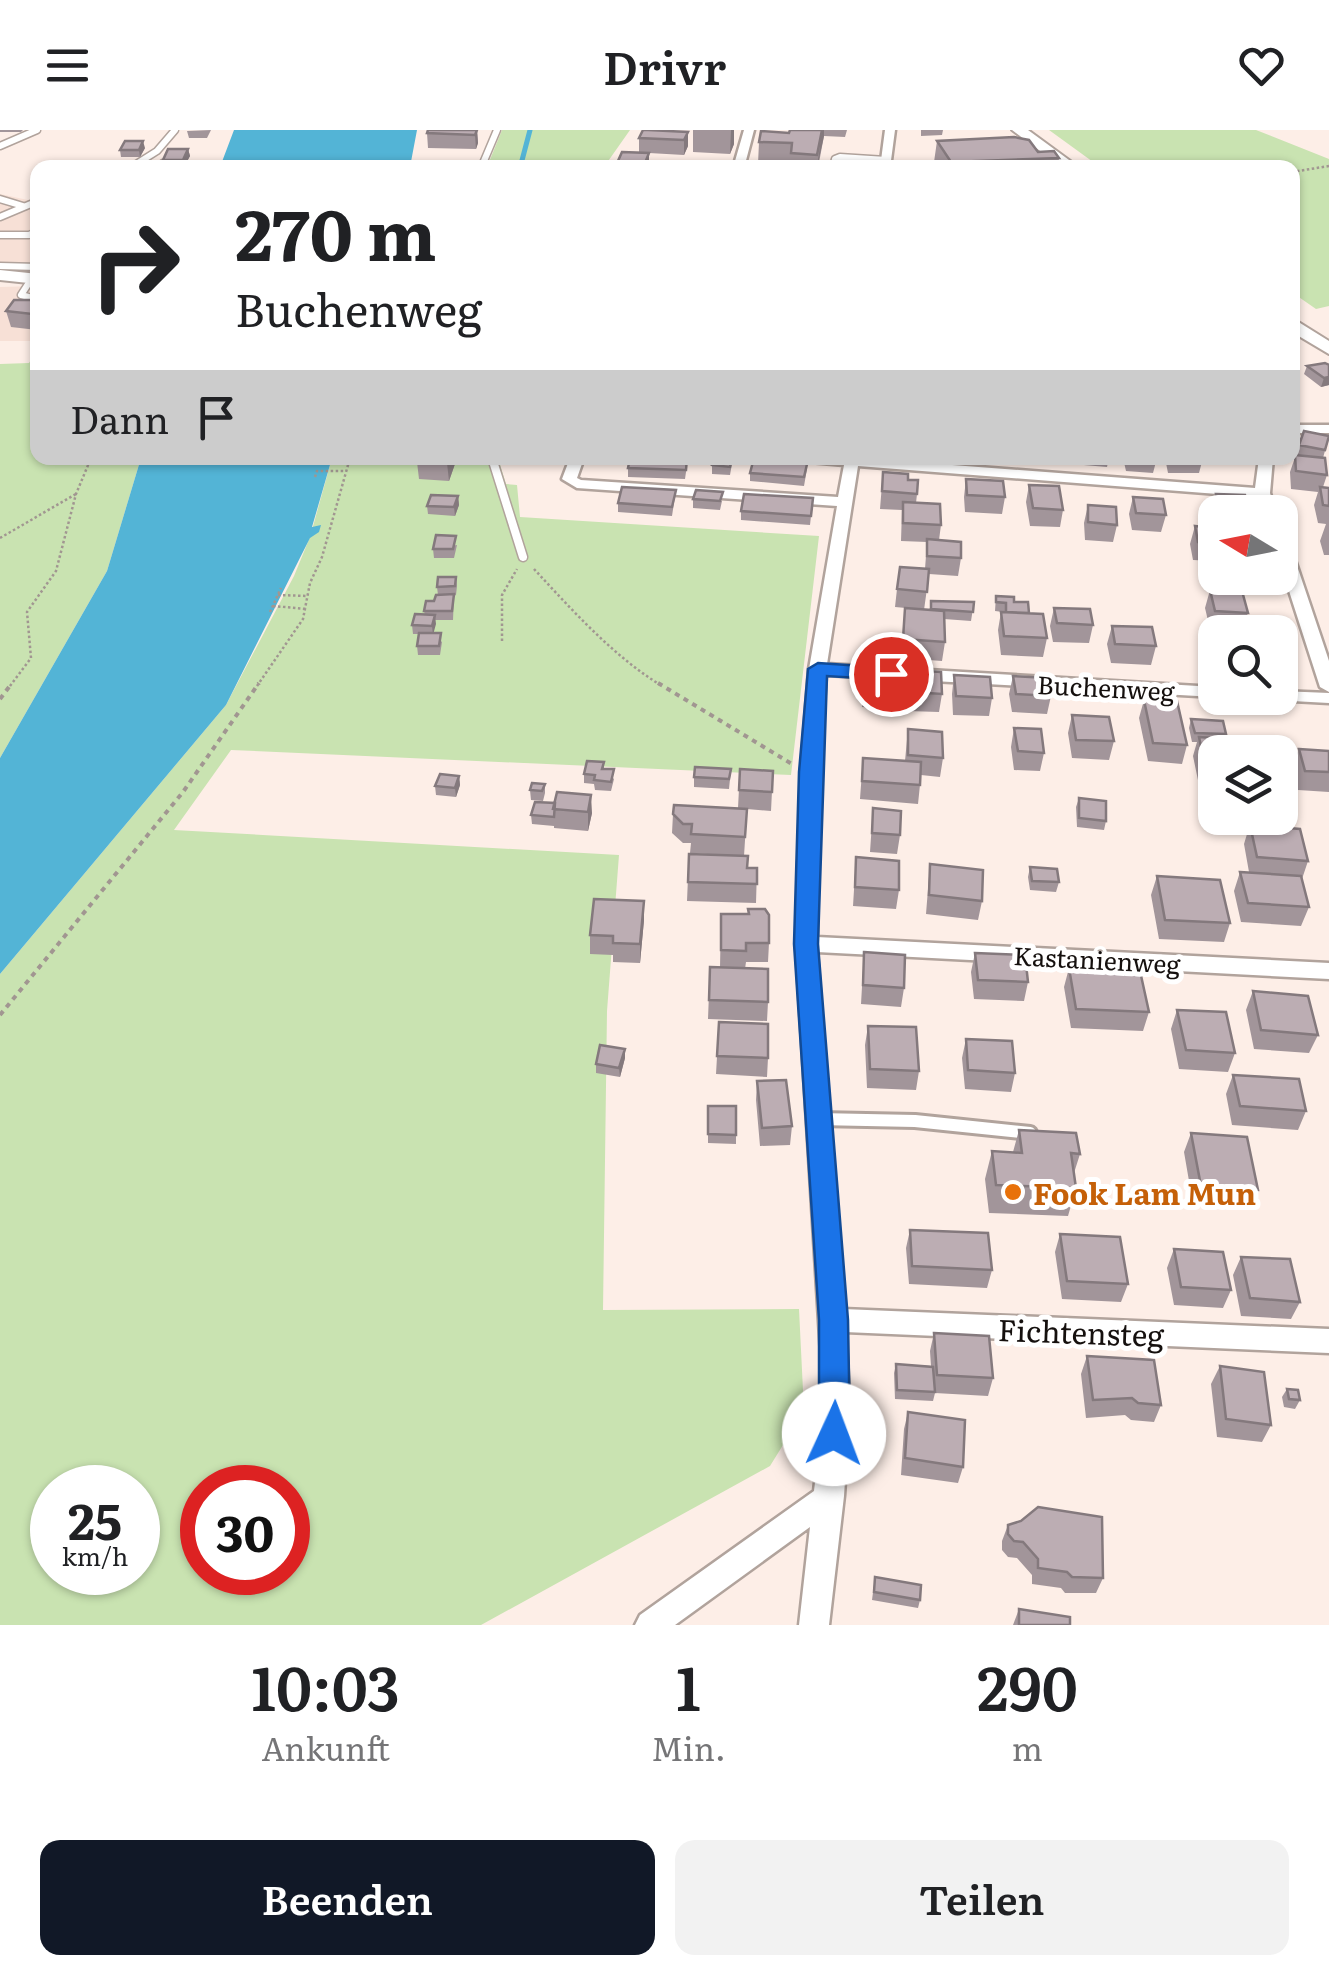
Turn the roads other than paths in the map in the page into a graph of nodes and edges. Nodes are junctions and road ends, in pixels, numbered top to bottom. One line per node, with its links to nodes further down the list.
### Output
1 (37, 130): 7 (lane)
2 (175, 130): 9 (lane)
3 (496, 130): 10 (lane)
4 (749, 130): 11 (street)
5 (890, 130): 14 (street)
6 (1019, 130): 15 (street)
7 (0, 146)
8 (857, 158): 12 (lane); 13 (lane)
9 (143, 160)
10 (484, 160)
11 (740, 160)
12 (834, 160)
13 (867, 160)
14 (886, 160)
15 (1061, 160)
16 (0, 198): 18 (lane)
17 (30, 204): 18 (lane)
18 (24, 206): 19 (lane)
19 (0, 218)
20 (0, 235): 21 (lane)
21 (30, 235)
22 (0, 266): 24 (lane)
23 (0, 274): 25 (street)
24 (30, 274)
25 (30, 275)
26 (1300, 317): 28 (street)
27 (1300, 329): 29 (street)
28 (1329, 337)
29 (1329, 349)
30 (1300, 429): 31 (street)
31 (1329, 429)
32 (494, 465): 39 (lane)
33 (574, 465): 38 (street)
34 (851, 465): 38 (street)
35 (914, 465): 37 (street)
36 (1265, 465): 37 (street)
37 (1262, 493)
38 (847, 502): 41 (street)
39 (524, 557)
40 (1298, 591): 42 (street)
41 (818, 669): 43 (street, Buchenweg); 46 (street)
42 (1327, 675)
43 (1198, 691)
44 (1298, 697): 45 (street)
45 (1329, 698)
46 (806, 944): 47 (street, Kastanienweg); 48 (street)
47 (1329, 971)
48 (817, 1119): 49 (lane); 50 (street)
49 (1044, 1134)
50 (833, 1320): 51 (street, Fichtensteg); 52 (street)
51 (1329, 1341)
52 (830, 1496): 53 (street); 54 (street)
53 (650, 1625)
54 (814, 1625)

